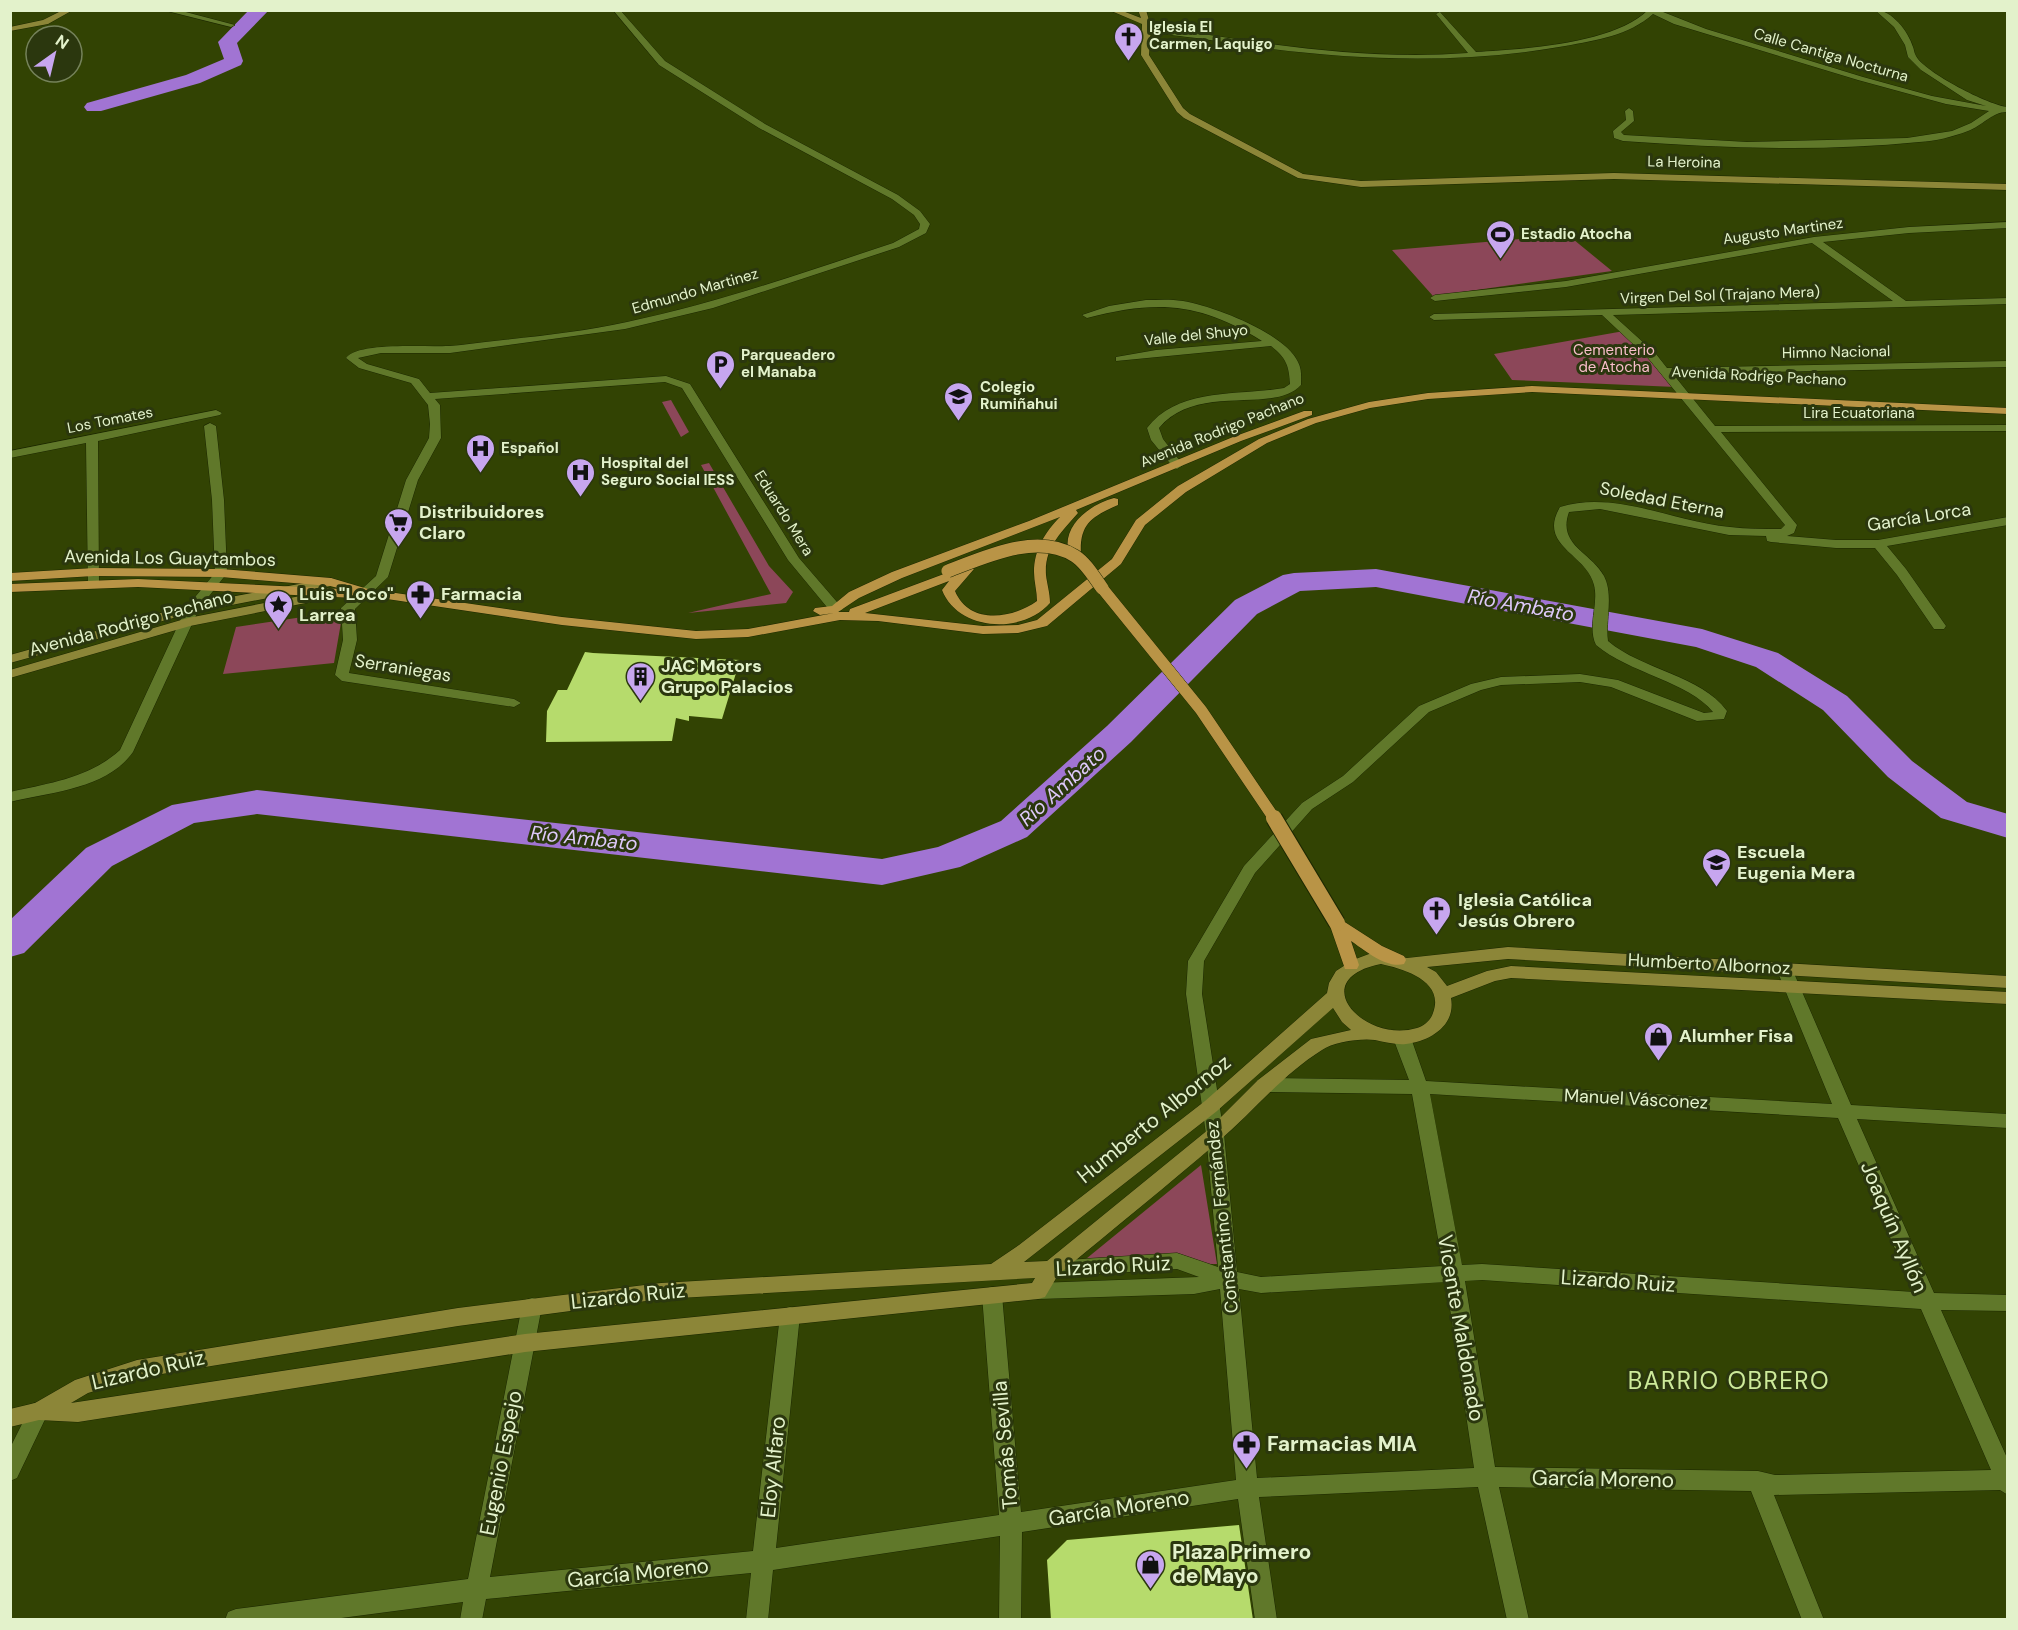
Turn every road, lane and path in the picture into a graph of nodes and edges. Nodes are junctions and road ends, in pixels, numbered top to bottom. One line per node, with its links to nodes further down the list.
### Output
1 (70, 10): 12 (main road)
2 (166, 10): 8 (street)
3 (616, 10): 31 (street, Edmundo Martinez)
4 (1112, 10): 10 (main road)
5 (1142, 10): 10 (main road, La Heroina)
6 (1878, 10): 14 (street)
7 (1652, 11): 13 (street); 14 (street, Calle Cantiga Nocturna)
8 (181, 12): 11 (street)
9 (1440, 14): 13 (street)
10 (1146, 24): 13 (street); 17 (main road, La Heroina)
11 (231, 25)
12 (10, 29)
13 (1474, 55)
14 (1997, 109): 15 (street, Calle Cantiga Nocturna); 16 (street)
15 (2007, 110)
16 (1629, 111)
17 (2007, 187)
18 (2007, 225): 19 (street, Augusto Martinez)
19 (1814, 240): 20 (street, Augusto Martinez); 22 (street)
20 (1435, 298)
21 (2006, 302): 22 (street, Virgen Del Sol (Trajano Mera))
22 (1902, 303): 24 (street, Virgen Del Sol (Trajano Mera))
23 (1087, 315): 26 (street)
24 (1607, 315): 25 (street, Virgen Del Sol (Trajano Mera)); 29 (street)
25 (1434, 317)
26 (1275, 342): 27 (street, Valle del Shuyo); 41 (street)
27 (1120, 360)
28 (2007, 364): 29 (street, Himno Nacional)
29 (1665, 371): 30 (street)
30 (1679, 391): 32 (main road, Avenida Rodrigo Pachano); 33 (main road, Avenida Rodrigo Pachano); 37 (street); 39 (main road, Avenida Rodrigo Pachano); 41 (main road, Avenida Rodrigo Pachano)
31 (429, 396): 56 (street); 57 (street, Eduardo Mera)
32 (2007, 404)
33 (2007, 411)
34 (216, 413): 38 (street, Los Tomates)
35 (210, 426): 48 (street)
36 (2007, 428): 37 (street, Lira Ecuatoriana)
37 (1711, 429): 44 (street, Soledad Eterna)
38 (92, 438): 40 (street, Los Tomates); 50 (street)
39 (1241, 453): 46 (main road); 57 (main road)
40 (10, 455)
41 (1177, 465): 42 (main road, Avenida Rodrigo Pachano)
42 (1081, 505): 47 (main road); 57 (main road, Avenida Rodrigo Pachano)
43 (2007, 521): 45 (street, García Lorca)
44 (1729, 531): 45 (street, García Lorca); 63 (street, Soledad Eterna)
45 (1878, 544): 59 (street)
46 (1075, 556): 54 (main road, bridge); 57 (main road, bridge)
47 (968, 569): 54 (main road, bridge); 57 (main road)
48 (221, 573): 50 (main road, Avenida Los Guaytambos); 51 (street); 53 (main road, Avenida Los Guaytambos)
49 (10, 577): 50 (main road, Avenida Los Guaytambos)
50 (93, 578): 51 (main road, Avenida Los Guaytambos); 52 (main road, Avenida Los Guaytambos)
51 (212, 586): 55 (main road, Avenida Los Guaytambos); 58 (street)
52 (10, 588)
53 (331, 588): 55 (main road, Avenida Rodrigo Pachano); 56 (main road, Avenida Los Guaytambos); 58 (main road, Avenida Rodrigo Pachano)
54 (1102, 588): 65 (main road, bridge)
55 (289, 589): 58 (main road, Avenida Rodrigo Pachano)
56 (366, 593): 57 (main road, Avenida Rodrigo Pachano); 62 (street, Serraniegas)
57 (838, 613)
58 (190, 615): 60 (main road, Avenida Rodrigo Pachano); 61 (main road, Avenida Rodrigo Pachano); 64 (street)
59 (1939, 626)
60 (10, 659)
61 (10, 674)
62 (514, 703)
63 (1719, 716): 78 (street, Constantino Fernández)
64 (10, 797)
65 (1337, 923): 66 (main road); 67 (main road)
66 (1404, 962): 67 (main road); 68 (main road, Humberto Albornoz); 71 (main road)
67 (1352, 965): 72 (main road)
68 (1784, 968): 69 (main road, Humberto Albornoz); 70 (street, Joaquín Ayllón)
69 (2007, 982)
70 (1790, 987): 71 (main road, Humberto Albornoz); 73 (main road, Humberto Albornoz); 79 (street, Joaquín Ayllón)
71 (1444, 994): 75 (main road)
72 (1335, 996): 74 (main road); 78 (main road, Humberto Albornoz)
73 (2007, 998)
74 (1374, 1034): 75 (main road); 76 (main road)
75 (1402, 1038): 77 (street, Vicente Maldonado)
76 (1264, 1085): 77 (street, Manuel Vásconez); 81 (main road)
77 (1420, 1087): 79 (street, Manuel Vásconez); 84 (street, Vicente Maldonado)
78 (1211, 1106): 81 (street, Constantino Fernández); 83 (main road, Humberto Albornoz)
79 (1844, 1110): 80 (street, Manuel Vásconez); 88 (street, Joaquín Ayllón)
80 (2007, 1121)
81 (1215, 1134): 82 (main road); 85 (street, Constantino Fernández)
82 (1051, 1269): 83 (main road, Lizardo Ruiz); 85 (street, Lizardo Ruiz); 86 (main road)
83 (995, 1272): 87 (main road, Tomás Sevilla); 90 (main road, Lizardo Ruiz)
84 (1452, 1273): 85 (street, Lizardo Ruiz); 88 (street, Lizardo Ruiz); 96 (street, Vicente Maldonado)
85 (1229, 1279): 86 (street, Lizardo Ruiz); 99 (street, Constantino Fernández)
86 (1038, 1291): 87 (main road, Lizardo Ruiz)
87 (992, 1295): 91 (main road, Lizardo Ruiz); 100 (street, Tomás Sevilla)
88 (1926, 1301): 89 (street, Lizardo Ruiz); 98 (street, Joaquín Ayllón)
89 (2007, 1303)
90 (532, 1306): 92 (street, Eugenio Espejo); 93 (main road, Lizardo Ruiz)
91 (790, 1315): 92 (main road, Lizardo Ruiz); 101 (street, Eloy Alfaro)
92 (525, 1343): 93 (main road, Lizardo Ruiz); 102 (street, Eugenio Espejo)
93 (39, 1411): 94 (main road, Lizardo Ruiz); 95 (street)
94 (10, 1418)
95 (10, 1471)
96 (1486, 1477): 97 (street, García Moreno); 99 (street, García Moreno); 108 (street, Vicente Maldonado)
97 (1758, 1481): 98 (street, García Moreno); 109 (street)
98 (2007, 1482)
99 (1248, 1488): 100 (street, García Moreno); 107 (street, Constantino Fernández)
100 (1011, 1524): 101 (street, García Moreno); 106 (street, Tomás Sevilla)
101 (762, 1561): 102 (street, García Moreno); 105 (street, Eloy Alfaro)
102 (477, 1589): 103 (street, García Moreno); 104 (street, Eugenio Espejo)
103 (236, 1620)
104 (471, 1620)
105 (757, 1620)
106 (1010, 1620)
107 (1266, 1620)
108 (1518, 1620)
109 (1813, 1620)

